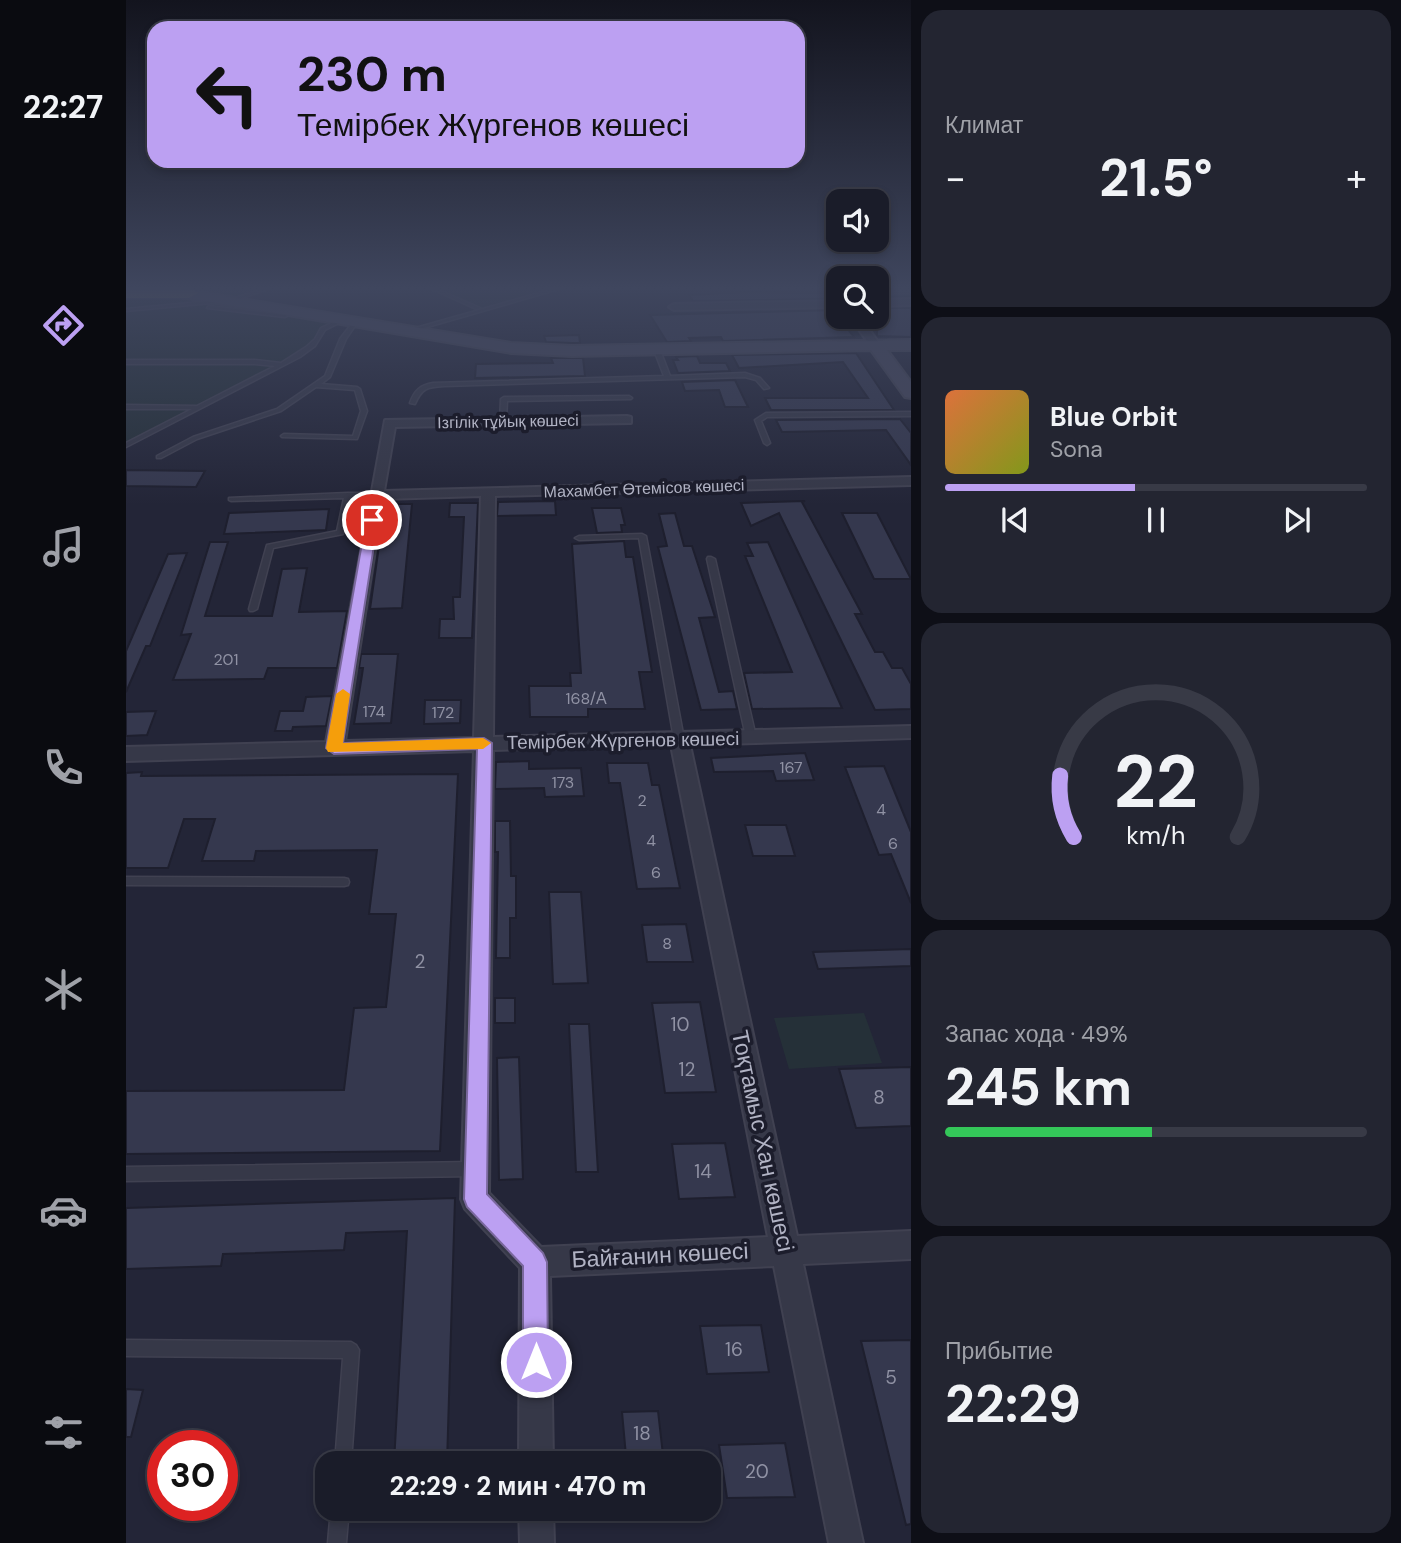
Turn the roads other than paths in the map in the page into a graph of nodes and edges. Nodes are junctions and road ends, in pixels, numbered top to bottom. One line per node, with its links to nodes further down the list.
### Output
1 (289, 361): 6 (lane)
2 (334, 361): 8 (lane)
3 (661, 361): 7 (lane)
4 (887, 361): 10 (main road)
5 (126, 362): 6 (lane)
6 (282, 365): 14 (lane)
7 (667, 376): 9 (lane); 12 (lane)
8 (315, 385): 18 (lane); 21 (lane)
9 (766, 388)
10 (911, 393)
11 (629, 398): 17 (lane)
12 (413, 403)
13 (126, 407): 14 (lane)
14 (196, 407): 20 (lane)
15 (911, 414): 19 (lane)
16 (627, 420): 17 (street, Ізгілік тұйық көшесі)
17 (503, 421): 25 (street, Ізгілік тұйық көшесі)
18 (284, 436)
19 (767, 443)
20 (126, 444)
21 (159, 457)
22 (911, 481): 23 (street, Махамбет Өтемісов көшесі)
23 (488, 492): 25 (street, Махамбет Өтемісов көшесі); 33 (street)
24 (348, 495): 25 (lane); 26 (lane); 29 (lane)
25 (376, 495): 34 (street)
26 (231, 499)
27 (579, 538): 32 (lane)
28 (710, 559): 31 (lane)
29 (253, 609)
30 (911, 732): 31 (street, Темірбек Жүргенов көшесі)
31 (751, 737): 32 (street, Темірбек Жүргенов көшесі)
32 (679, 739): 33 (street, Темірбек Жүргенов көшесі); 41 (street, Тоқтамыс Хан көшесі)
33 (484, 743): 34 (street, Темірбек Жүргенов көшесі); 38 (street)
34 (334, 748): 35 (street, Темірбек Жүргенов көшесі)
35 (126, 754)
36 (126, 881): 37 (lane)
37 (344, 882)
38 (476, 1169): 39 (lane); 42 (street)
39 (126, 1174)
40 (911, 1245): 41 (street, Байғанин көшесі)
41 (786, 1249): 42 (street, Байғанин көшесі); 50 (street, Тоқтамыс Хан көшесі)
42 (535, 1262): 45 (street)
43 (126, 1348): 44 (lane)
44 (344, 1451)
45 (536, 1451)
46 (339, 1521): 48 (lane)
47 (537, 1521): 49 (street)
48 (337, 1543)
49 (537, 1543)
50 (846, 1543)

